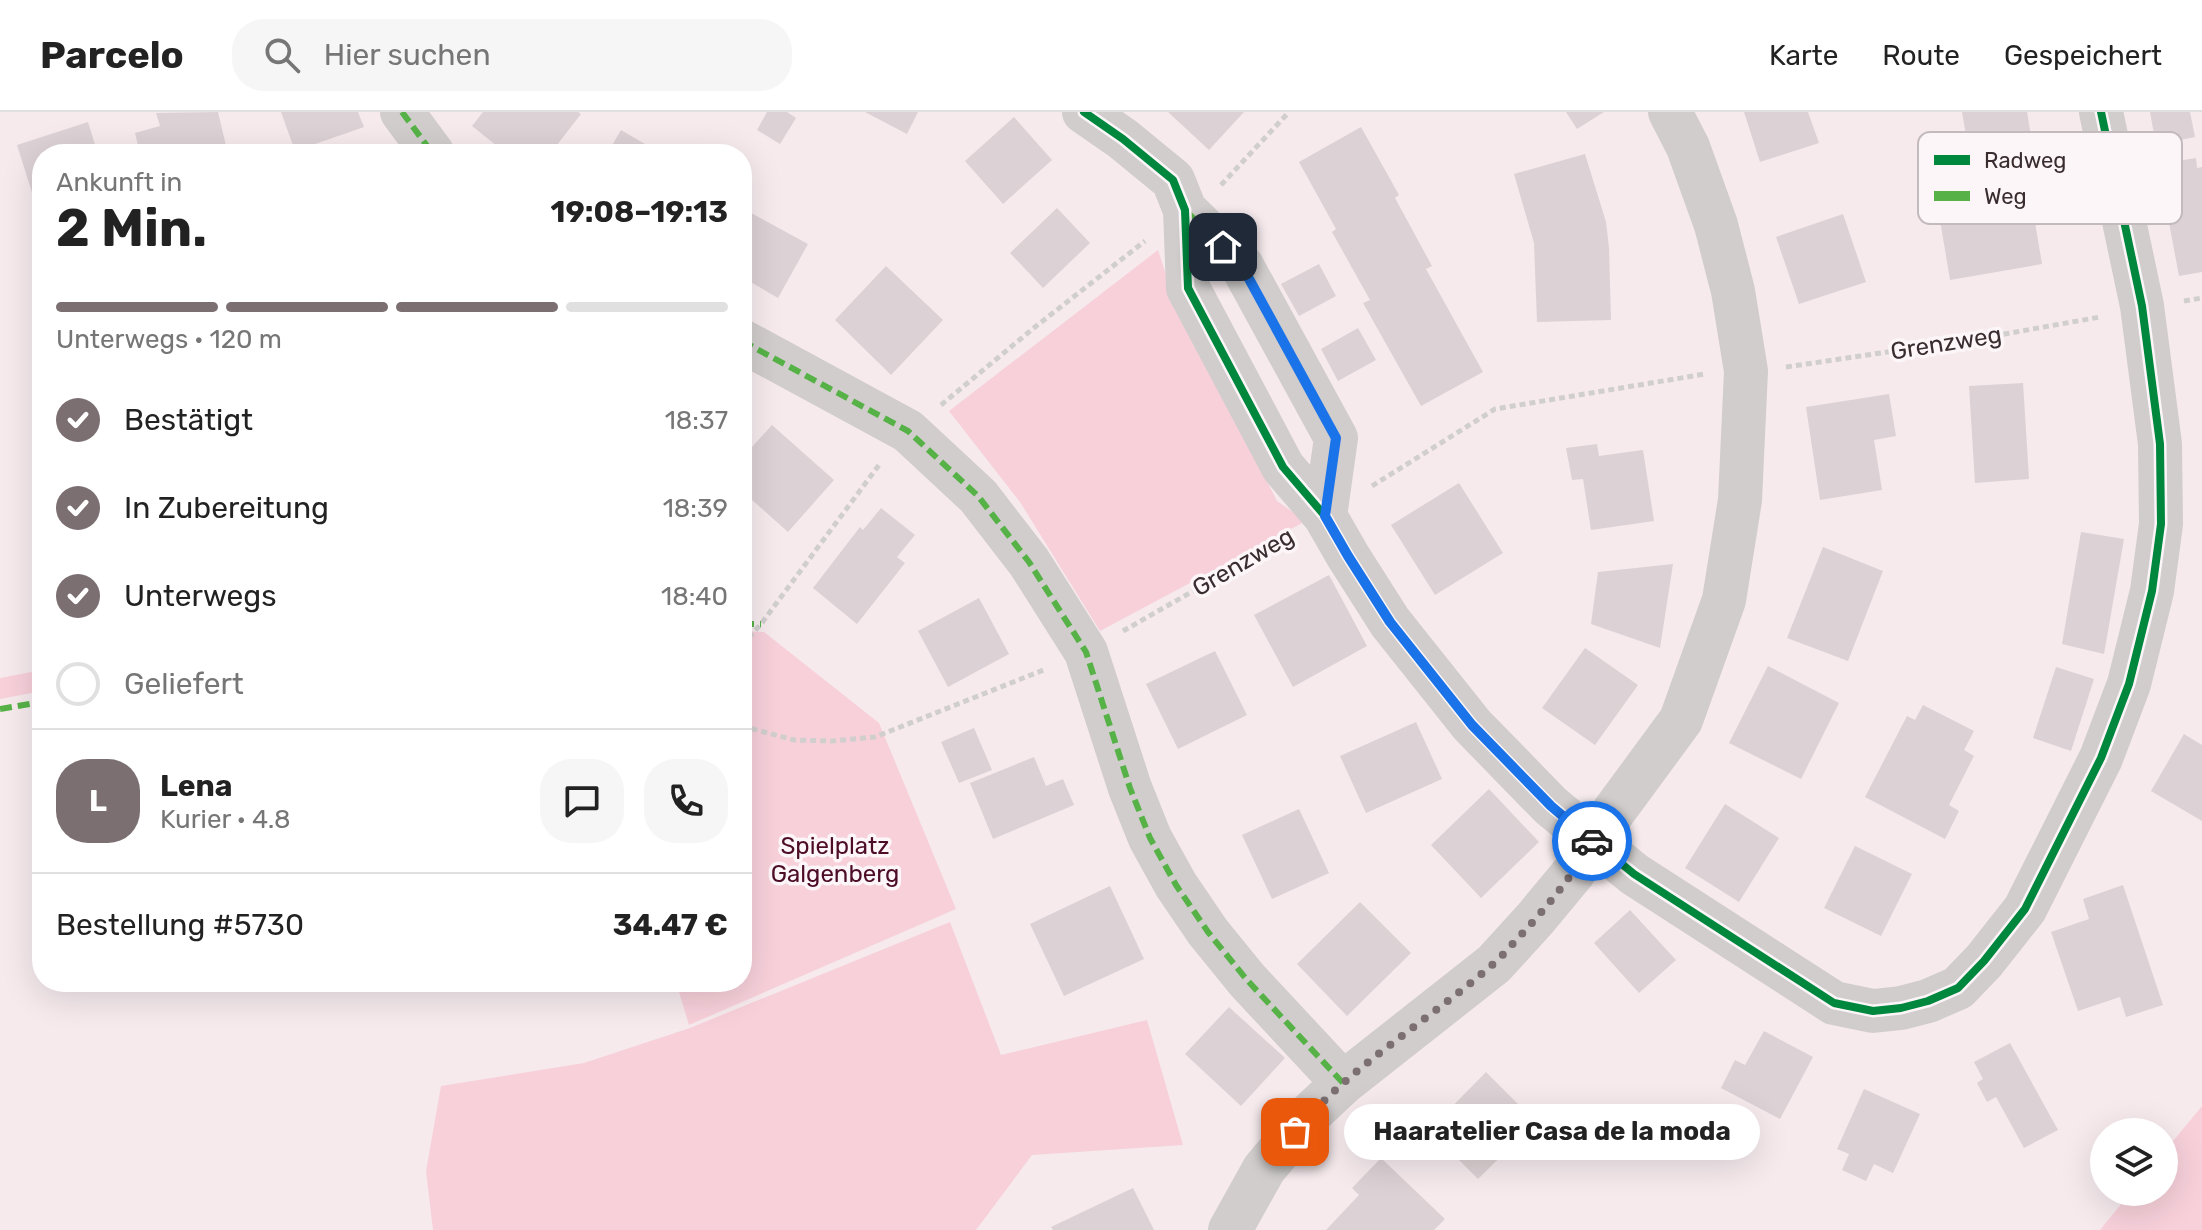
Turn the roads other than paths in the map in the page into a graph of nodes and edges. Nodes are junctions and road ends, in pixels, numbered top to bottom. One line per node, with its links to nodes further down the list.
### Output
1 (402, 112): 6 (street)
2 (1084, 112): 7 (street)
3 (1670, 112): 11 (street)
4 (2101, 112): 5 (street)
5 (2105, 132)
6 (426, 144)
7 (1185, 210): 10 (street); 10 (street)
8 (2125, 224): 11 (street)
9 (752, 346): 12 (street)
10 (1325, 516): 11 (street)
11 (1592, 841): 12 (street)
12 (1343, 1083): 13 (street)
13 (1230, 1230)

